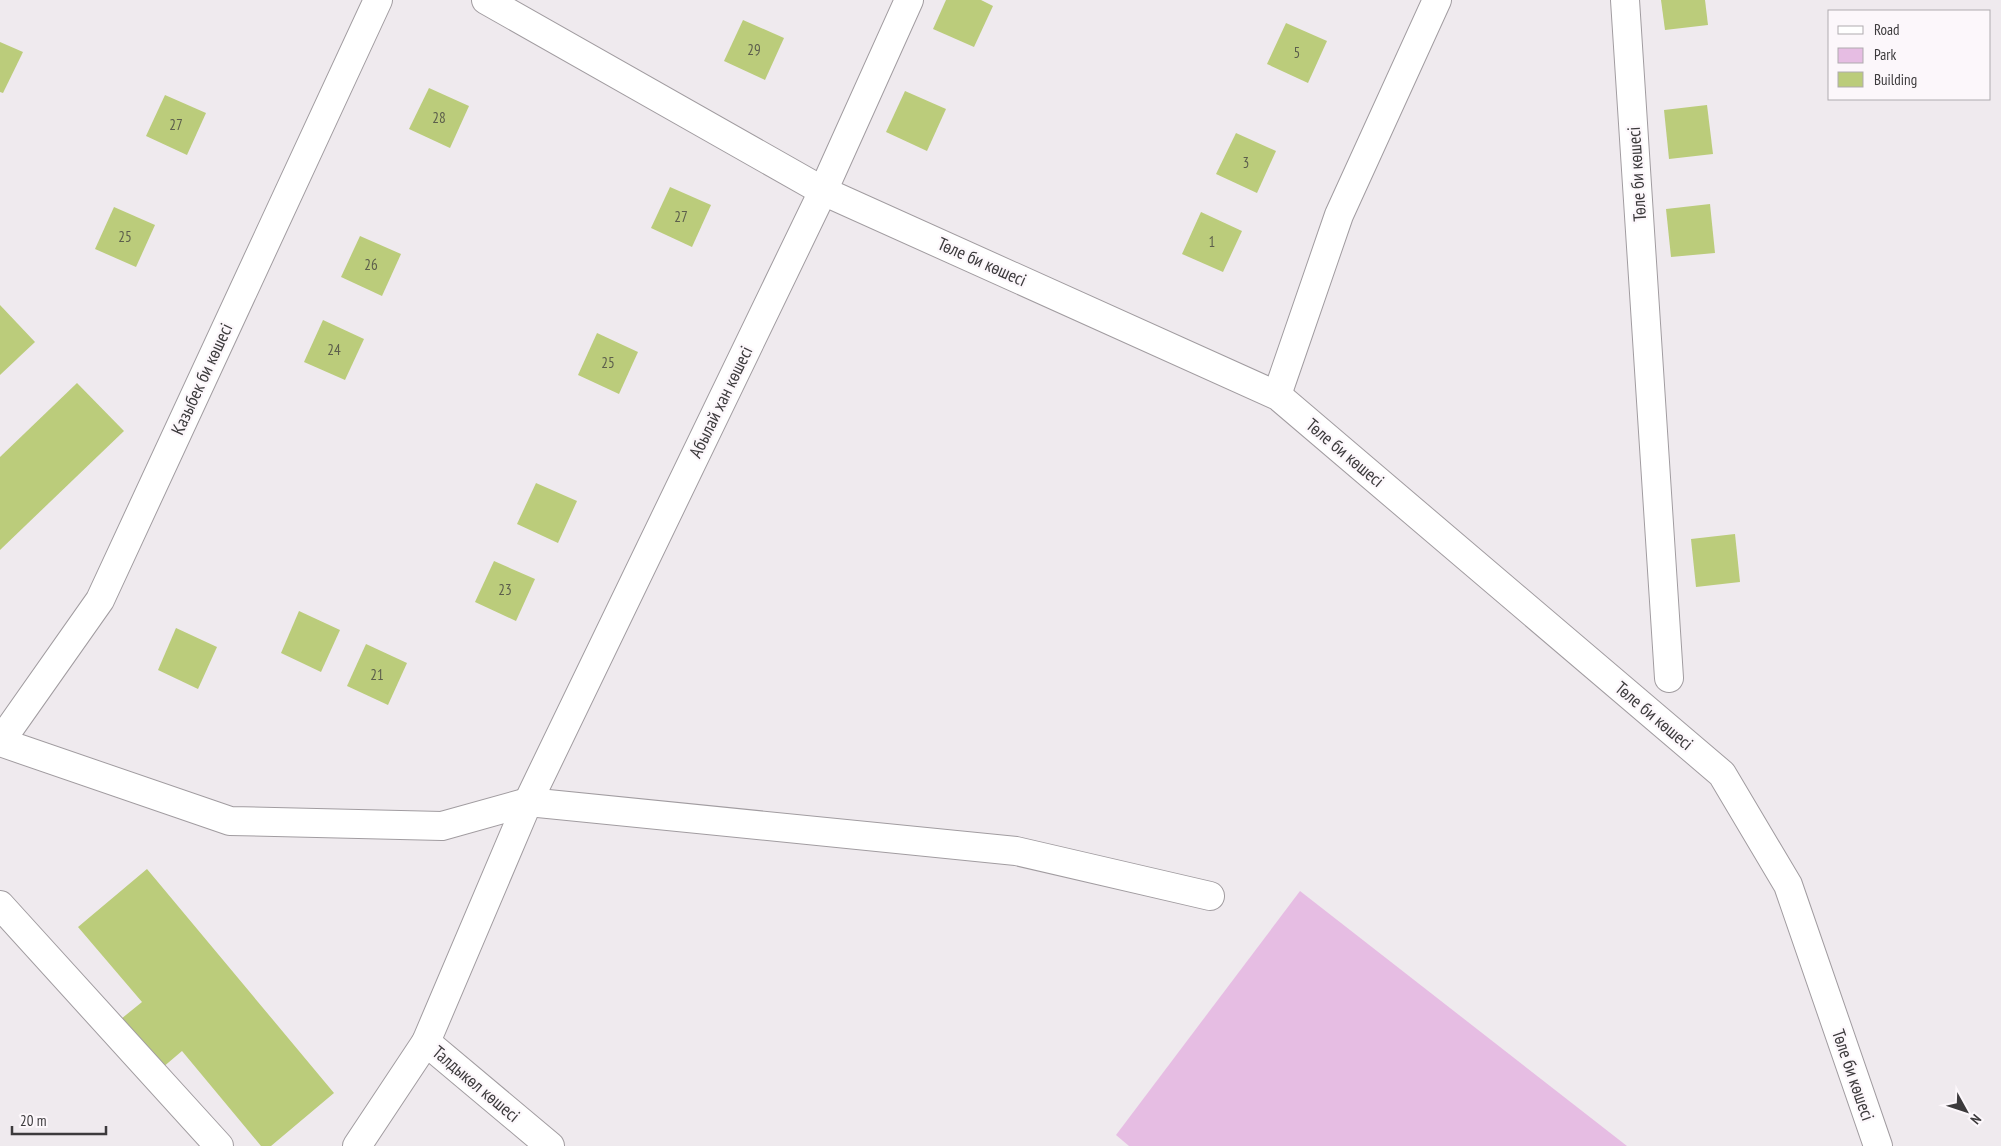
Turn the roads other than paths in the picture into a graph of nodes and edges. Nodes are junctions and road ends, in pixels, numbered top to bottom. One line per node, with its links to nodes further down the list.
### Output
1 (378, 0): 9 (street, Казыбек би көшесі)
2 (486, 0): 6 (street, Төле би көшесі)
3 (909, 0): 6 (street, Абылай хан көшесі)
4 (1437, 0): 7 (street)
5 (1625, 0): 8 (street, Төле би көшесі)
6 (823, 191): 7 (street, Төле би көшесі); 10 (street, Абылай хан көшесі)
7 (1277, 395): 17 (street, Төле би көшесі)
8 (1669, 678)
9 (0, 742): 10 (street)
10 (528, 802): 11 (street); 13 (street, Абылай хан көшесі)
11 (1210, 896)
12 (0, 904): 14 (street)
13 (426, 1042): 15 (street, Абылай хан көшесі); 16 (street, Талдыкөл көшесі)
14 (219, 1146)
15 (357, 1146)
16 (550, 1146)
17 (1878, 1146)

